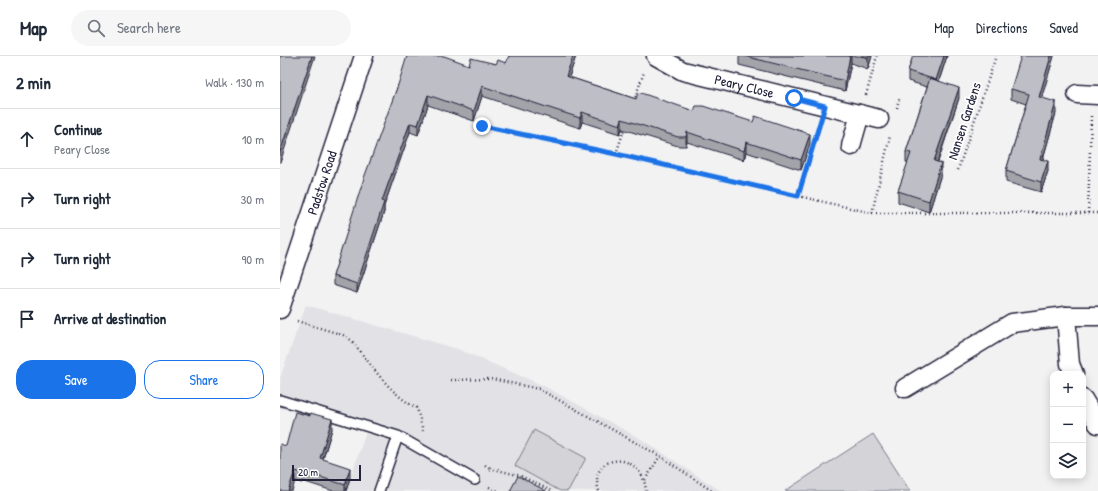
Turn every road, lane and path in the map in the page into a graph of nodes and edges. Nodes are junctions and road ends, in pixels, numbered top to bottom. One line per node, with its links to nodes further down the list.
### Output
1 (364, 56): 21 (street, Padstow Road)
2 (877, 56): 5 (path)
3 (996, 56): 16 (path, Nansen Gardens)
4 (651, 61): 8 (street, Peary Close); 9 (path)
5 (868, 86)
6 (1089, 94): 18 (path)
7 (899, 99): 11 (path)
8 (825, 106): 10 (street, Peary Close); 17 (path)
9 (632, 108)
10 (860, 114): 11 (street, Peary Close); 14 (street)
11 (888, 121): 20 (path)
12 (626, 123): 15 (path)
13 (482, 126): 15 (path)
14 (851, 146)
15 (616, 154): 17 (path)
16 (958, 170)
17 (798, 196): 20 (path)
18 (1088, 213): 19 (path); 20 (path)
19 (1098, 213)
20 (872, 214)
21 (280, 309)
22 (1066, 316): 23 (street); 25 (street); 27 (street)
23 (1098, 316)
24 (295, 321): 31 (path)
25 (1073, 371)
26 (451, 380): 33 (path)
27 (905, 388)
28 (280, 400): 32 (lane)
29 (1086, 404): 30 (street)
30 (1098, 424)
31 (426, 434)
32 (398, 436): 37 (lane); 40 (lane)
33 (660, 456): 38 (path); 44 (path)
34 (483, 464): 35 (path)
35 (490, 468): 36 (path); 41 (path)
36 (487, 479)
37 (475, 480)
38 (645, 480): 39 (path); 43 (path)
39 (598, 490): 42 (path)
40 (380, 491)
41 (551, 491)
42 (595, 491)
43 (646, 491)
44 (712, 491)

